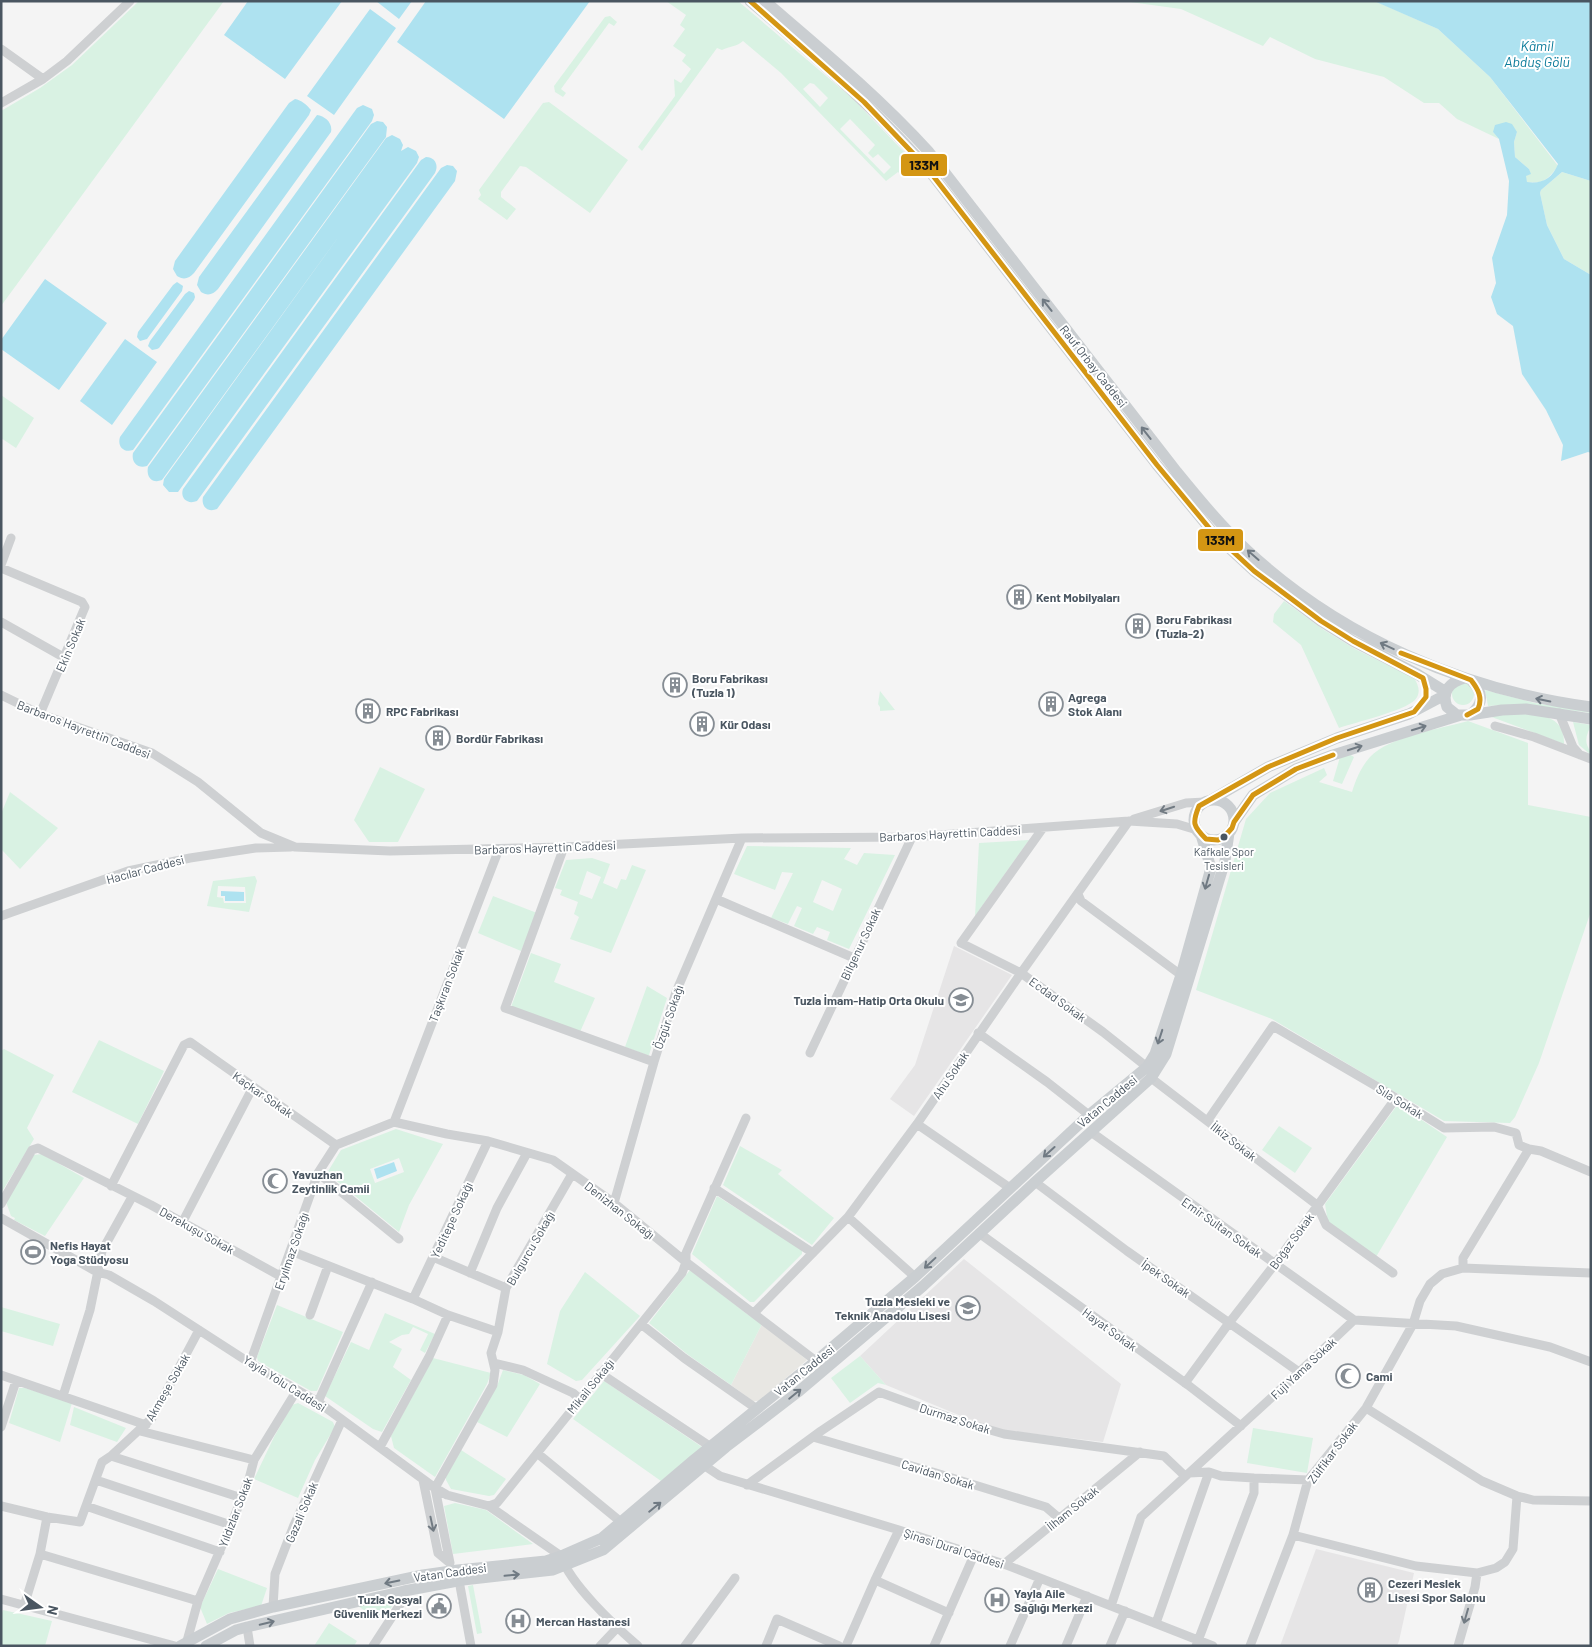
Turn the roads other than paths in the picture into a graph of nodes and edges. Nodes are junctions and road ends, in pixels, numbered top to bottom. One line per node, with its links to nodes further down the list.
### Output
1 (130, 1): 5 (street)
2 (750, 1): 11 (main road, Rauf Orbay Caddesi)
3 (765, 1): 12 (main road, Rauf Orbay Caddesi, one-way to 3)
4 (1, 49): 5 (street)
5 (43, 79): 6 (street)
6 (1, 103)
7 (11, 538): 8 (street)
8 (1, 566): 10 (street, Ekin Sokak)
9 (1, 622): 10 (street)
10 (65, 658): 18 (street, Ekin Sokak)
11 (1423, 678): 13 (main road, Rauf Orbay Caddesi); 16 (main road)
12 (1468, 679): 13 (main road); 15 (main road, Rauf Orbay Caddesi, one-way to 12); 19 (main road)
13 (1445, 693): 16 (main road); 19 (main road, Rauf Orbay Caddesi)
14 (1, 696): 18 (street, Barbaros Hayrettin Caddesi)
15 (1591, 707)
16 (1414, 712): 24 (main road)
17 (1559, 713): 19 (main road); 20 (main road); 22 (street)
18 (40, 714): 33 (street, Barbaros Hayrettin Caddesi)
19 (1466, 715): 26 (main road, one-way to 19)
20 (1591, 719)
21 (1495, 726): 22 (street)
22 (1581, 755): 23 (street)
23 (1591, 759)
24 (1208, 801): 25 (street, one-way to 25); 26 (main road); 28 (main road)
25 (1129, 821): 27 (street, Barbaros Hayrettin Caddesi); 28 (street); 35 (street, Ahu Sokak)
26 (1234, 822): 29 (main road)
27 (1043, 828): 30 (street, Barbaros Hayrettin Caddesi); 39 (street, Ecdad Sokak)
28 (1198, 833): 29 (main road); 40 (main road, Vatan Caddesi, one-way to 40)
29 (1229, 833): 44 (main road, Vatan Caddesi)
30 (912, 837): 31 (street, Barbaros Hayrettin Caddesi); 38 (street, Bilgenur Sokak)
31 (742, 838): 32 (street, Barbaros Hayrettin Caddesi); 36 (street, Özgür Sokağı)
32 (564, 846): 34 (street, Barbaros Hayrettin Caddesi); 43 (street)
33 (295, 847): 34 (street, Barbaros Hayrettin Caddesi); 37 (street, Hacılar Caddesi)
34 (498, 849): 50 (street, Taşkıran Sokak)
35 (1078, 894): 39 (street, Ahu Sokak); 40 (street)
36 (716, 899): 38 (street); 43 (street, Özgür Sokağı)
37 (1, 916)
38 (854, 958): 42 (street, Bilgenur Sokak)
39 (1021, 972): 41 (street, Ahu Sokak); 44 (street, Ecdad Sokak)
40 (1181, 975): 44 (main road, Vatan Caddesi, one-way to 44)
41 (978, 1033): 47 (street); 51 (street, Ahu Sokak)
42 (810, 1052)
43 (654, 1062): 65 (street, Özgür Sokağı)
44 (1149, 1072): 47 (main road, Vatan Caddesi); 49 (street, İlkiz Sokak); 52 (main road, Vatan Caddesi)
45 (253, 1087): 54 (street, Kaçkar Sokak); 61 (street, Kaçkar Sokak); 70 (street)
46 (1396, 1098): 49 (street, Sıla Sokak); 55 (street, Sıla Sokak); 67 (street, Boğaz Sokak)
47 (1089, 1116): 63 (main road, Vatan Caddesi, one-way to 63)
48 (746, 1118): 62 (street, Mikail Sokağı)
49 (1208, 1120): 67 (street, İlkiz Sokak)
50 (394, 1122): 53 (street, Denizhan Sokağı); 54 (street)
51 (917, 1124): 63 (street); 68 (street, Ahu Sokak)
52 (1091, 1132): 60 (main road, Vatan Caddesi); 77 (street, Emir Sultan Sokak)
53 (488, 1141): 56 (street, Denizhan Sokağı); 75 (street, Yeditepe Sokağı)
54 (336, 1145): 58 (street, Eryılmaz Sokağı)
55 (1529, 1149): 57 (street); 79 (street)
56 (527, 1152): 59 (street, Denizhan Sokağı); 81 (street)
57 (1591, 1172)
58 (318, 1173): 72 (street); 73 (street, Eryılmaz Sokağı)
59 (572, 1174): 65 (street, Denizhan Sokağı); 87 (street, Bulgurcu Sokağı)
60 (1035, 1182): 71 (main road, Vatan Caddesi); 93 (street, İpek Sokak)
61 (111, 1186): 64 (street, Derekuşu Sokak); 66 (street, Derekuşu Sokak)
62 (714, 1188): 74 (street); 76 (street, Mikail Sokağı)
63 (1010, 1188): 85 (main road, Vatan Caddesi, one-way to 85)
64 (132, 1197): 70 (street, Derekuşu Sokak); 80 (street)
65 (614, 1203): 76 (street, Denizhan Sokağı)
66 (1, 1204)
67 (1317, 1205): 77 (street, Boğaz Sokak); 82 (street)
68 (848, 1217): 74 (street, Ahu Sokak); 85 (street)
69 (1, 1218): 80 (street, Yayla Yolu Caddesi)
70 (182, 1222): 84 (street, Derekuşu Sokak)
71 (979, 1233): 106 (street, Hayat Sokak); 125 (main road, Vatan Caddesi, one-way to 71)
72 (399, 1240)
73 (291, 1252): 78 (street); 84 (street, Eryılmaz Sokağı)
74 (812, 1253): 89 (street, Ahu Sokak)
75 (433, 1257): 81 (street); 88 (street, Yeditepe Sokağı)
76 (686, 1262): 89 (street, Denizhan Sokağı); 94 (street, Mikail Sokağı)
77 (1275, 1264): 92 (street, Emir Sultan Sokak); 93 (street, Boğaz Sokak)
78 (328, 1266): 86 (street); 91 (street)
79 (1463, 1268): 83 (street); 95 (street, Zülfikar Sokak)
80 (97, 1272): 96 (street, Yayla Yolu Caddesi); 108 (street)
81 (470, 1273): 87 (street)
82 (1393, 1273)
83 (1591, 1273)
84 (282, 1277): 100 (street, Eryılmaz Sokağı)
85 (915, 1277): 98 (main road, Vatan Caddesi)
86 (372, 1282): 88 (street); 110 (street)
87 (506, 1288): 97 (street, Bulgurcu Sokağı)
88 (413, 1299): 90 (street)
89 (754, 1313): 98 (street, Denizhan Sokağı)
90 (448, 1314): 97 (street); 118 (street)
91 (310, 1315)
92 (1354, 1320): 95 (street); 102 (street, Fuji Yama Sokak)
93 (1229, 1323): 102 (street, İpek Sokak); 106 (street, Boğaz Sokak)
94 (641, 1324): 103 (street, Mikail Sokağı); 112 (street)
95 (1413, 1324): 99 (street); 111 (street, Zülfikar Sokak)
96 (199, 1330): 100 (street, Yayla Yolu Caddesi); 116 (street, Akmeşe Sokak)
97 (498, 1332): 101 (street, Bulgurcu Sokağı)
98 (816, 1361): 112 (main road, Vatan Caddesi)
99 (1591, 1362)
100 (250, 1363): 107 (street, Yayla Yolu Caddesi)
101 (494, 1363): 109 (street); 133 (street, Bulgurcu Sokağı)
102 (1299, 1372): 114 (street, Fuji Yama Sokak)
103 (600, 1373): 109 (street, Mikail Sokağı); 119 (street)
104 (1, 1375): 105 (street)
105 (16, 1381): 108 (street); 115 (street)
106 (1185, 1383): 114 (street, Hayat Sokak)
107 (297, 1390): 110 (street, Yayla Yolu Caddesi); 124 (street, Yıldızlar Sokak)
108 (63, 1396): 116 (street)
109 (580, 1399): 121 (street, Mikail Sokağı)
110 (318, 1402): 113 (street, Yayla Yolu Caddesi)
111 (1366, 1408): 131 (street, Zülfikar Sokak); 134 (street)
112 (757, 1409): 119 (main road, Vatan Caddesi)
113 (342, 1420): 118 (street, Yayla Yolu Caddesi); 164 (street, Gazali Sokak)
114 (1241, 1426): 127 (street, Fuji Yama Sokak)
115 (1, 1427)
116 (143, 1428): 122 (street, Akmeşe Sokak); 124 (street)
117 (813, 1437): 120 (street, Durmaz Sokak); 132 (street, Durmaz Sokak); 141 (street, Cavidan Sokak)
118 (380, 1447): 130 (street, Yayla Yolu Caddesi)
119 (712, 1447): 123 (main road, Vatan Caddesi)
120 (1140, 1452): 127 (street, Durmaz Sokak); 141 (street, İlham Sokak)
121 (537, 1453): 139 (street, Mikail Sokağı); 142 (street)
122 (111, 1456): 129 (street, Akmeşe Sokak); 135 (street)
123 (695, 1459): 125 (street, Şinasi Dural Caddesi); 142 (main road, Vatan Caddesi)
124 (254, 1460): 135 (street, Yıldızlar Sokak)
125 (704, 1467): 132 (street, Şinasi Dural Caddesi); 150 (main road, Vatan Caddesi, one-way to 125)
126 (1209, 1472): 127 (street); 128 (street); 167 (street)
127 (1187, 1475): 163 (street, Fuji Yama Sokak)
128 (1254, 1478): 131 (street); 171 (street)
129 (96, 1480): 138 (street, Akmeşe Sokak); 143 (street)
130 (423, 1480): 133 (street, Yayla Yolu Caddesi); 147 (street, one-way to 147)
131 (1308, 1480): 145 (street, Zülfikar Sokak)
132 (747, 1485): 144 (street, Şinasi Dural Caddesi)
133 (435, 1488): 139 (street, Yayla Yolu Caddesi); 152 (street)
134 (1517, 1496): 136 (street); 154 (street)
135 (242, 1498): 143 (street, Yıldızlar Sokak)
136 (1591, 1501)
137 (1, 1506): 140 (street, Akmeşe Sokak)
138 (86, 1506): 140 (street, Akmeşe Sokak); 146 (street)
139 (489, 1506): 150 (street, Yayla Yolu Caddesi)
140 (47, 1517): 148 (street)
141 (1060, 1519): 151 (street, İlham Sokak)
142 (621, 1522): 150 (main road, Vatan Caddesi)
143 (232, 1525): 146 (street, Yıldızlar Sokak)
144 (899, 1530): 149 (street, Şinasi Dural Caddesi); 157 (street)
145 (1293, 1535): 154 (street); 188 (street, Zülfikar Sokak)
146 (220, 1552): 161 (street, Yıldızlar Sokak)
147 (438, 1553): 152 (street); 153 (street)
148 (40, 1554): 161 (street); 162 (street)
149 (974, 1555): 151 (street, Şinasi Dural Caddesi); 166 (street)
150 (563, 1561): 152 (main road, Vatan Caddesi); 169 (street, Yayla Yolu Caddesi)
151 (1004, 1564): 156 (street, Şinasi Dural Caddesi)
152 (456, 1571): 153 (main road, Vatan Caddesi); 158 (main road, Vatan Caddesi); 176 (street)
153 (442, 1572): 164 (main road, Vatan Caddesi, one-way to 164)
154 (1477, 1573): 189 (street, one-way to 189)
155 (735, 1578): 179 (street)
156 (1040, 1578): 159 (street, Şinasi Dural Caddesi); 184 (street)
157 (875, 1580): 166 (street); 182 (street)
158 (404, 1591): 168 (main road, Vatan Caddesi, one-way to 158); 175 (street)
159 (1087, 1596): 163 (street, Şinasi Dural Caddesi); 185 (street)
160 (1, 1599): 162 (street)
161 (198, 1601): 170 (street, Yıldızlar Sokak)
162 (24, 1606): 172 (street)
163 (1111, 1606): 165 (street, Şinasi Dural Caddesi)
164 (273, 1607): 170 (main road, Vatan Caddesi)
165 (1125, 1611): 167 (street, Şinasi Dural Caddesi); 186 (street)
166 (949, 1613): 183 (street)
167 (1156, 1623): 171 (street, Şinasi Dural Caddesi)
168 (247, 1627): 173 (main road, Vatan Caddesi); 174 (street)
169 (617, 1628): 177 (street); 178 (street, Yayla Yolu Caddesi)
170 (183, 1643)
171 (1197, 1643): 187 (street, Şinasi Dural Caddesi)
172 (175, 1646)
173 (206, 1646)
174 (250, 1646)
175 (374, 1646)
176 (472, 1646)
177 (600, 1646)
178 (638, 1646)
179 (685, 1646)
180 (766, 1646): 181 (street)
181 (839, 1646)
182 (846, 1646)
183 (934, 1646)
184 (1010, 1646)
185 (1066, 1646)
186 (1110, 1646)
187 (1213, 1646)
188 (1250, 1646)
189 (1458, 1646)

